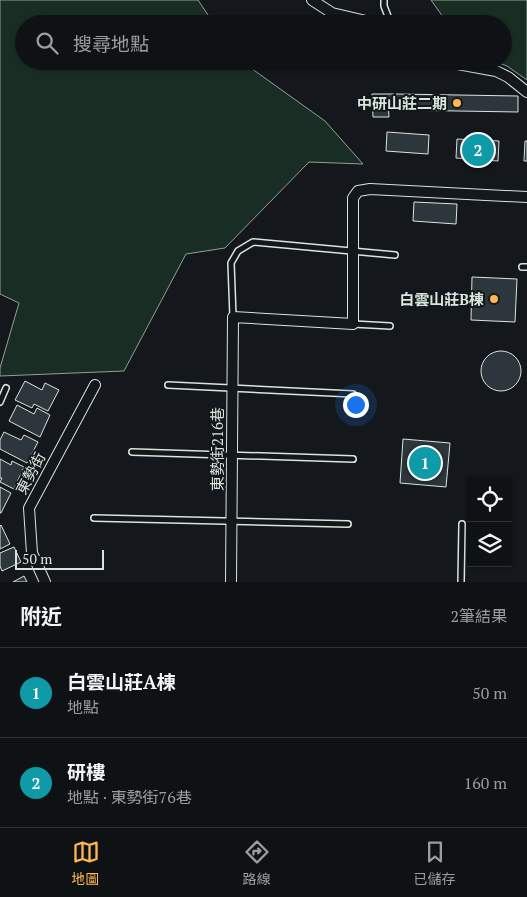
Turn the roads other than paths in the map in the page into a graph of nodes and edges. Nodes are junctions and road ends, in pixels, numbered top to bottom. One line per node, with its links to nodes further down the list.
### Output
1 (312, 0): 3 (street)
2 (384, 0): 4 (lane)
3 (344, 15)
4 (388, 15)
5 (496, 70): 6 (street)
6 (527, 92)
7 (527, 198): 8 (street)
8 (352, 251): 9 (lane); 10 (lane); 11 (street)
9 (395, 255)
10 (233, 317): 11 (street); 16 (street, 東勢街216巷)
11 (353, 324): 12 (lane)
12 (390, 326)
13 (94, 385): 26 (street, 東勢街)
14 (168, 385): 16 (lane)
15 (6, 388): 18 (lane)
16 (233, 388): 17 (lane); 20 (street, 東勢街216巷)
17 (354, 394)
18 (0, 402)
19 (132, 452): 20 (lane)
20 (232, 455): 21 (lane); 23 (street, 東勢街216巷)
21 (353, 460)
22 (94, 518): 23 (lane)
23 (232, 521): 24 (lane); 27 (street, 東勢街216巷)
24 (348, 524)
25 (462, 524): 28 (lane)
26 (45, 582)
27 (231, 582)
28 (461, 582)

